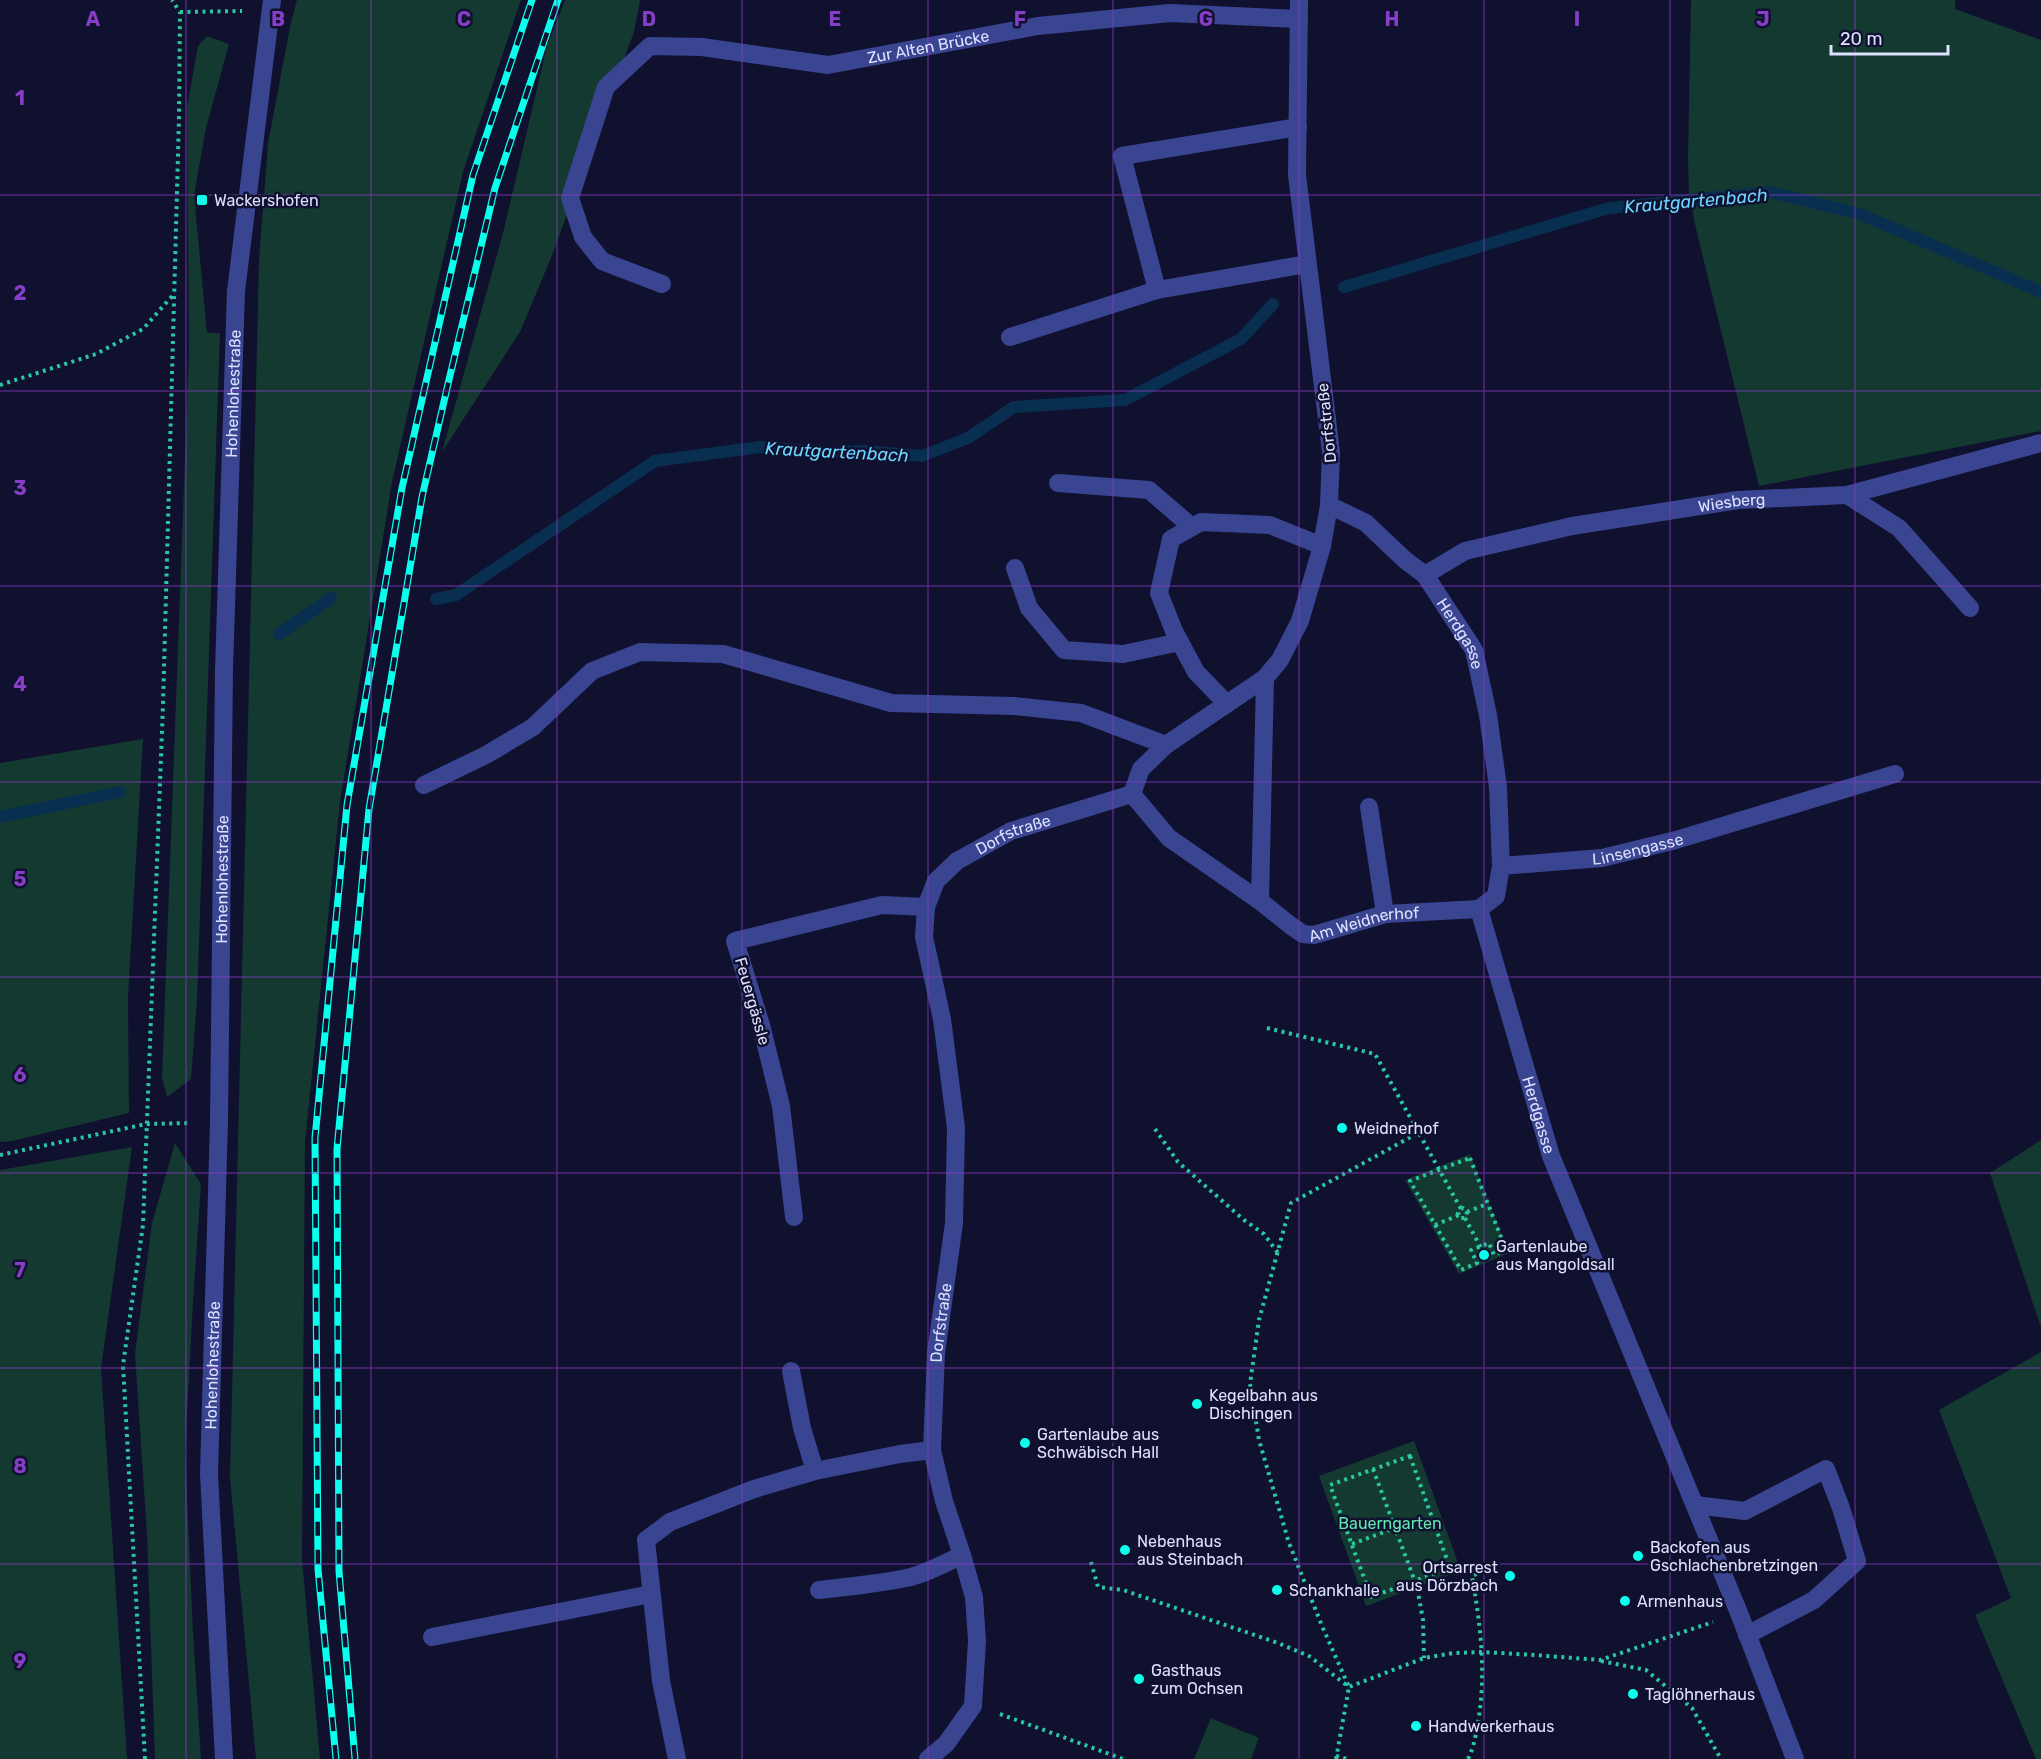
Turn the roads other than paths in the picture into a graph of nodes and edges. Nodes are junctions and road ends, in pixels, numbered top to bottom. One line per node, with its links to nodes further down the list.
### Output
1 (1299, 0): 3 (street, Dorfstraße)
2 (271, 5): 41 (street, Hohenlohestraße)
3 (1299, 19): 4 (street, Dorfstraße); 6 (street, Zur Alten Brücke)
4 (1298, 126): 5 (street, Dorfstraße); 7 (street)
5 (1306, 264): 7 (street); 12 (street, Dorfstraße)
6 (662, 284)
7 (1157, 290): 8 (street)
8 (1010, 337)
9 (2041, 443): 11 (street, Wiesberg)
10 (1058, 483): 13 (street)
11 (1847, 495): 16 (street, Wiesberg); 17 (street)
12 (1329, 505): 14 (street, Dorfstraße); 16 (street, Herdgasse)
13 (1192, 527): 14 (street); 18 (street)
14 (1322, 546): 19 (street, Dorfstraße)
15 (1015, 568): 18 (street)
16 (1425, 575): 26 (street, Herdgasse)
17 (1970, 608)
18 (1180, 642): 20 (street)
19 (1265, 678): 20 (street, Dorfstraße); 27 (street)
20 (1227, 704): 21 (street, Dorfstraße)
21 (1166, 745): 23 (street); 24 (street, Dorfstraße)
22 (1895, 774): 26 (street, Linsengasse)
23 (424, 785)
24 (1132, 794): 27 (street, Am Weidnerhof); 28 (street, Dorfstraße)
25 (1370, 807): 30 (street)
26 (1501, 866): 29 (street, Herdgasse)
27 (1260, 901): 30 (street, Am Weidnerhof)
28 (926, 907): 31 (street, Feuergässle); 33 (street, Dorfstraße)
29 (1479, 909): 30 (street, Am Weidnerhof); 35 (street, Herdgasse)
30 (1385, 914)
31 (794, 1217)
32 (791, 1371): 34 (street)
33 (932, 1450): 34 (street); 36 (street, Dorfstraße)
34 (815, 1471): 38 (street)
35 (1695, 1505): 39 (street, Herdgasse); 39 (street)
36 (962, 1555): 37 (street); 43 (street, Dorfstraße)
37 (819, 1590)
38 (651, 1594): 40 (street); 42 (street)
39 (1747, 1635): 44 (street, Herdgasse)
40 (432, 1637)
41 (224, 1759)
42 (677, 1759)
43 (928, 1759)
44 (1795, 1759)

